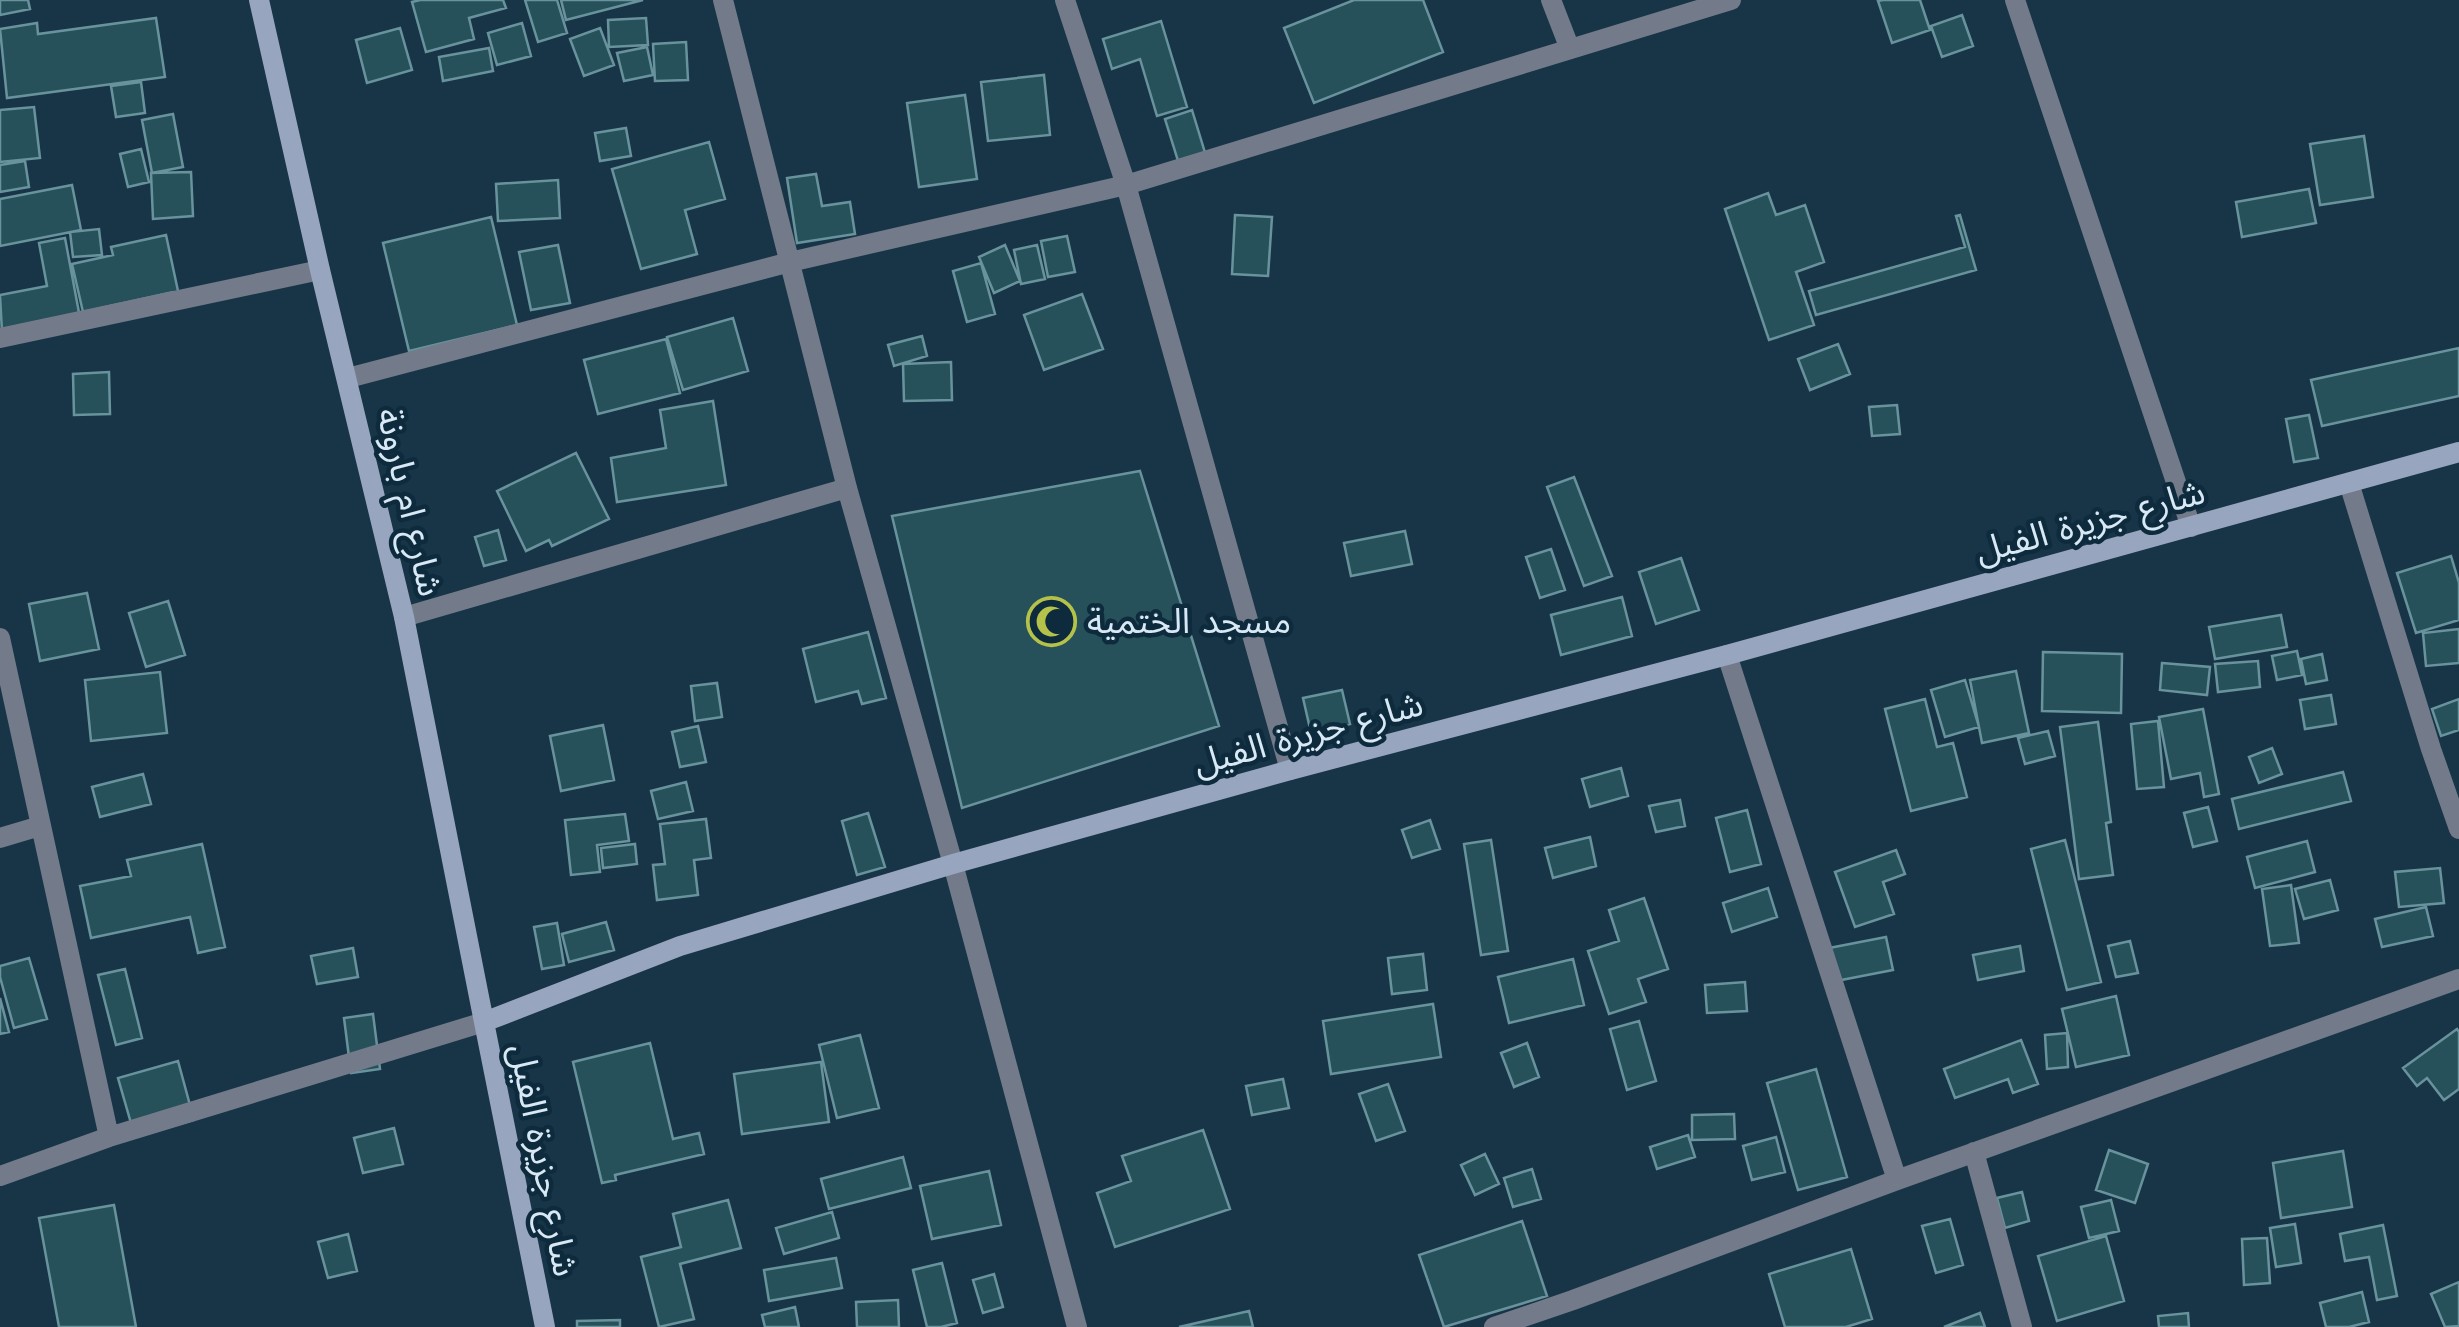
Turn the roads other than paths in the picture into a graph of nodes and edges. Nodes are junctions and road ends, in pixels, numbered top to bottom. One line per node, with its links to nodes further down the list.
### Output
1 (259, 0): 10 (street, شارع ام بارونة)
2 (723, 0): 9 (street)
3 (1065, 0): 8 (street)
4 (1550, 0): 7 (street)
5 (1731, 0): 7 (street)
6 (2015, 0): 16 (street)
7 (1570, 50): 8 (street)
8 (1126, 184): 9 (street); 20 (street)
9 (790, 262): 12 (street); 15 (street)
10 (320, 270): 11 (street); 12 (street, شارع ام بارونة)
11 (0, 338)
12 (348, 378): 17 (street, شارع ام بارونة)
13 (2459, 452): 14 (street, شارع جزيرة الفيل)
14 (2348, 483): 16 (street, شارع جزيرة الفيل); 22 (street)
15 (847, 488): 17 (street); 24 (street)
16 (2191, 527): 19 (street, شارع جزيرة الفيل)
17 (404, 617): 26 (street, شارع ام بارونة)
18 (0, 638): 21 (street)
19 (1727, 655): 20 (street, شارع جزيرة الفيل); 30 (street)
20 (1290, 770): 24 (street, شارع جزيرة الفيل)
21 (40, 826): 23 (street); 27 (street)
22 (2459, 829)
23 (0, 838)
24 (952, 864): 26 (street, شارع جزيرة الفيل); 32 (street)
25 (2459, 979): 28 (street)
26 (484, 1022): 27 (street); 31 (street, شارع جزيرة الفيل)
27 (110, 1137): 29 (street)
28 (1974, 1152): 30 (street); 34 (street)
29 (0, 1176)
30 (1897, 1180): 33 (street)
31 (545, 1327)
32 (1077, 1327)
33 (1494, 1327)
34 (2022, 1327)

